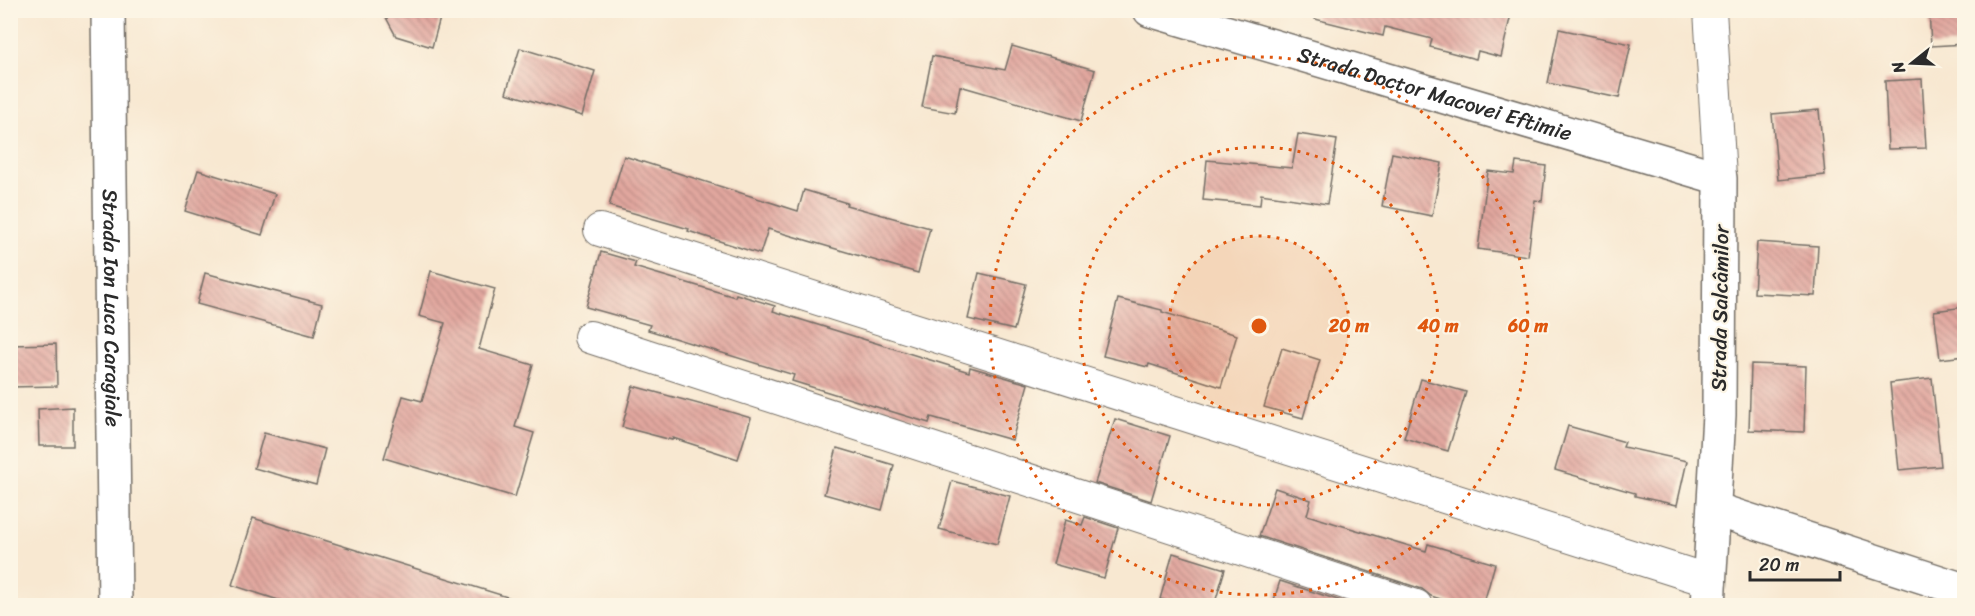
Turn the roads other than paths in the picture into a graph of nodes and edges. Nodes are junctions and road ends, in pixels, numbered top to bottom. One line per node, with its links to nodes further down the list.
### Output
1 (108, 10): 10 (street, Strada Ion Luca Caragiale)
2 (1150, 10): 4 (street, Strada Doctor Macovei Eftimie)
3 (1710, 10): 4 (street, Strada Salcâmilor)
4 (1720, 178): 7 (street, Strada Salcâmilor)
5 (600, 230): 9 (street)
6 (590, 337): 11 (street)
7 (1714, 509): 8 (street); 9 (street, Strada Salcâmilor)
8 (1965, 590)
9 (1709, 593)
10 (115, 606)
11 (1416, 606)

